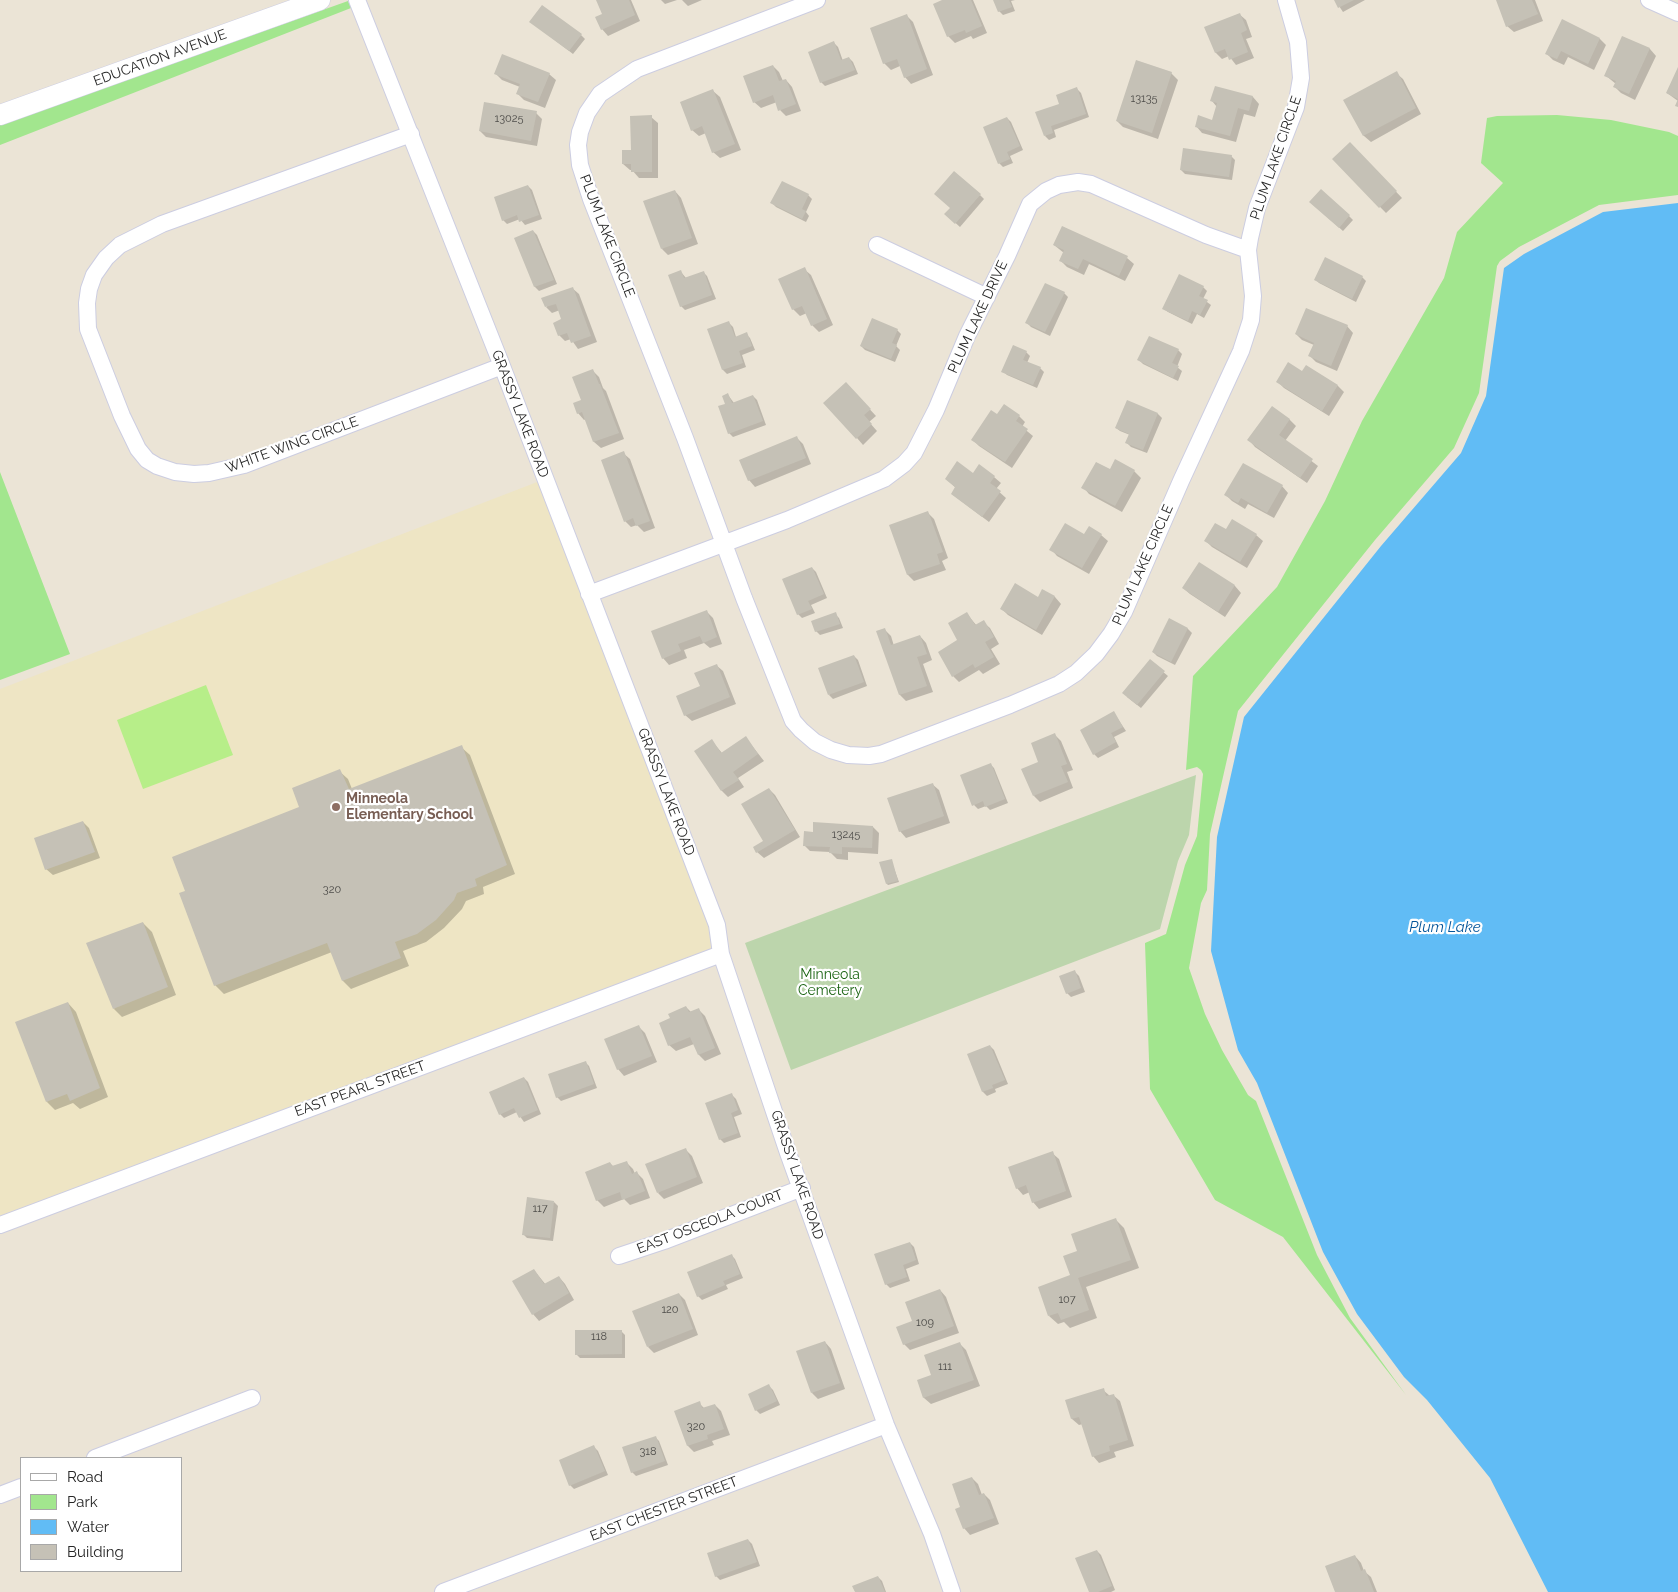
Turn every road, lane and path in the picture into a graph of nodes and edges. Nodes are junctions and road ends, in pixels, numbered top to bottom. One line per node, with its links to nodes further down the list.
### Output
1 (320, 0): 7 (street, EDUCATION AVENUE)
2 (357, 0): 8 (street, GRASSY LAKE ROAD)
3 (817, 0): 13 (street, PLUM LAKE CIRCLE)
4 (1286, 0): 10 (street, PLUM LAKE CIRCLE)
5 (1649, 0): 6 (street)
6 (1678, 13)
7 (0, 115)
8 (411, 134): 12 (street, GRASSY LAKE ROAD); 12 (street, WHITE WING CIRCLE)
9 (877, 245): 11 (street)
10 (1248, 250): 11 (street, PLUM LAKE DRIVE); 13 (street, PLUM LAKE CIRCLE)
11 (987, 297): 13 (street, PLUM LAKE DRIVE)
12 (502, 366): 14 (street, GRASSY LAKE ROAD)
13 (724, 544): 14 (street)
14 (590, 594): 15 (street, GRASSY LAKE ROAD)
15 (721, 954): 16 (street, GRASSY LAKE ROAD); 17 (street, EAST PEARL STREET)
16 (802, 1188): 18 (street, EAST OSCEOLA COURT); 20 (street, GRASSY LAKE ROAD)
17 (0, 1225)
18 (619, 1256)
19 (252, 1398): 21 (street)
20 (886, 1425): 24 (street, EAST CHESTER STREET); 25 (street, GRASSY LAKE ROAD)
21 (98, 1457)
22 (20, 1486): 23 (street)
23 (0, 1495)
24 (443, 1592)
25 (952, 1592)

